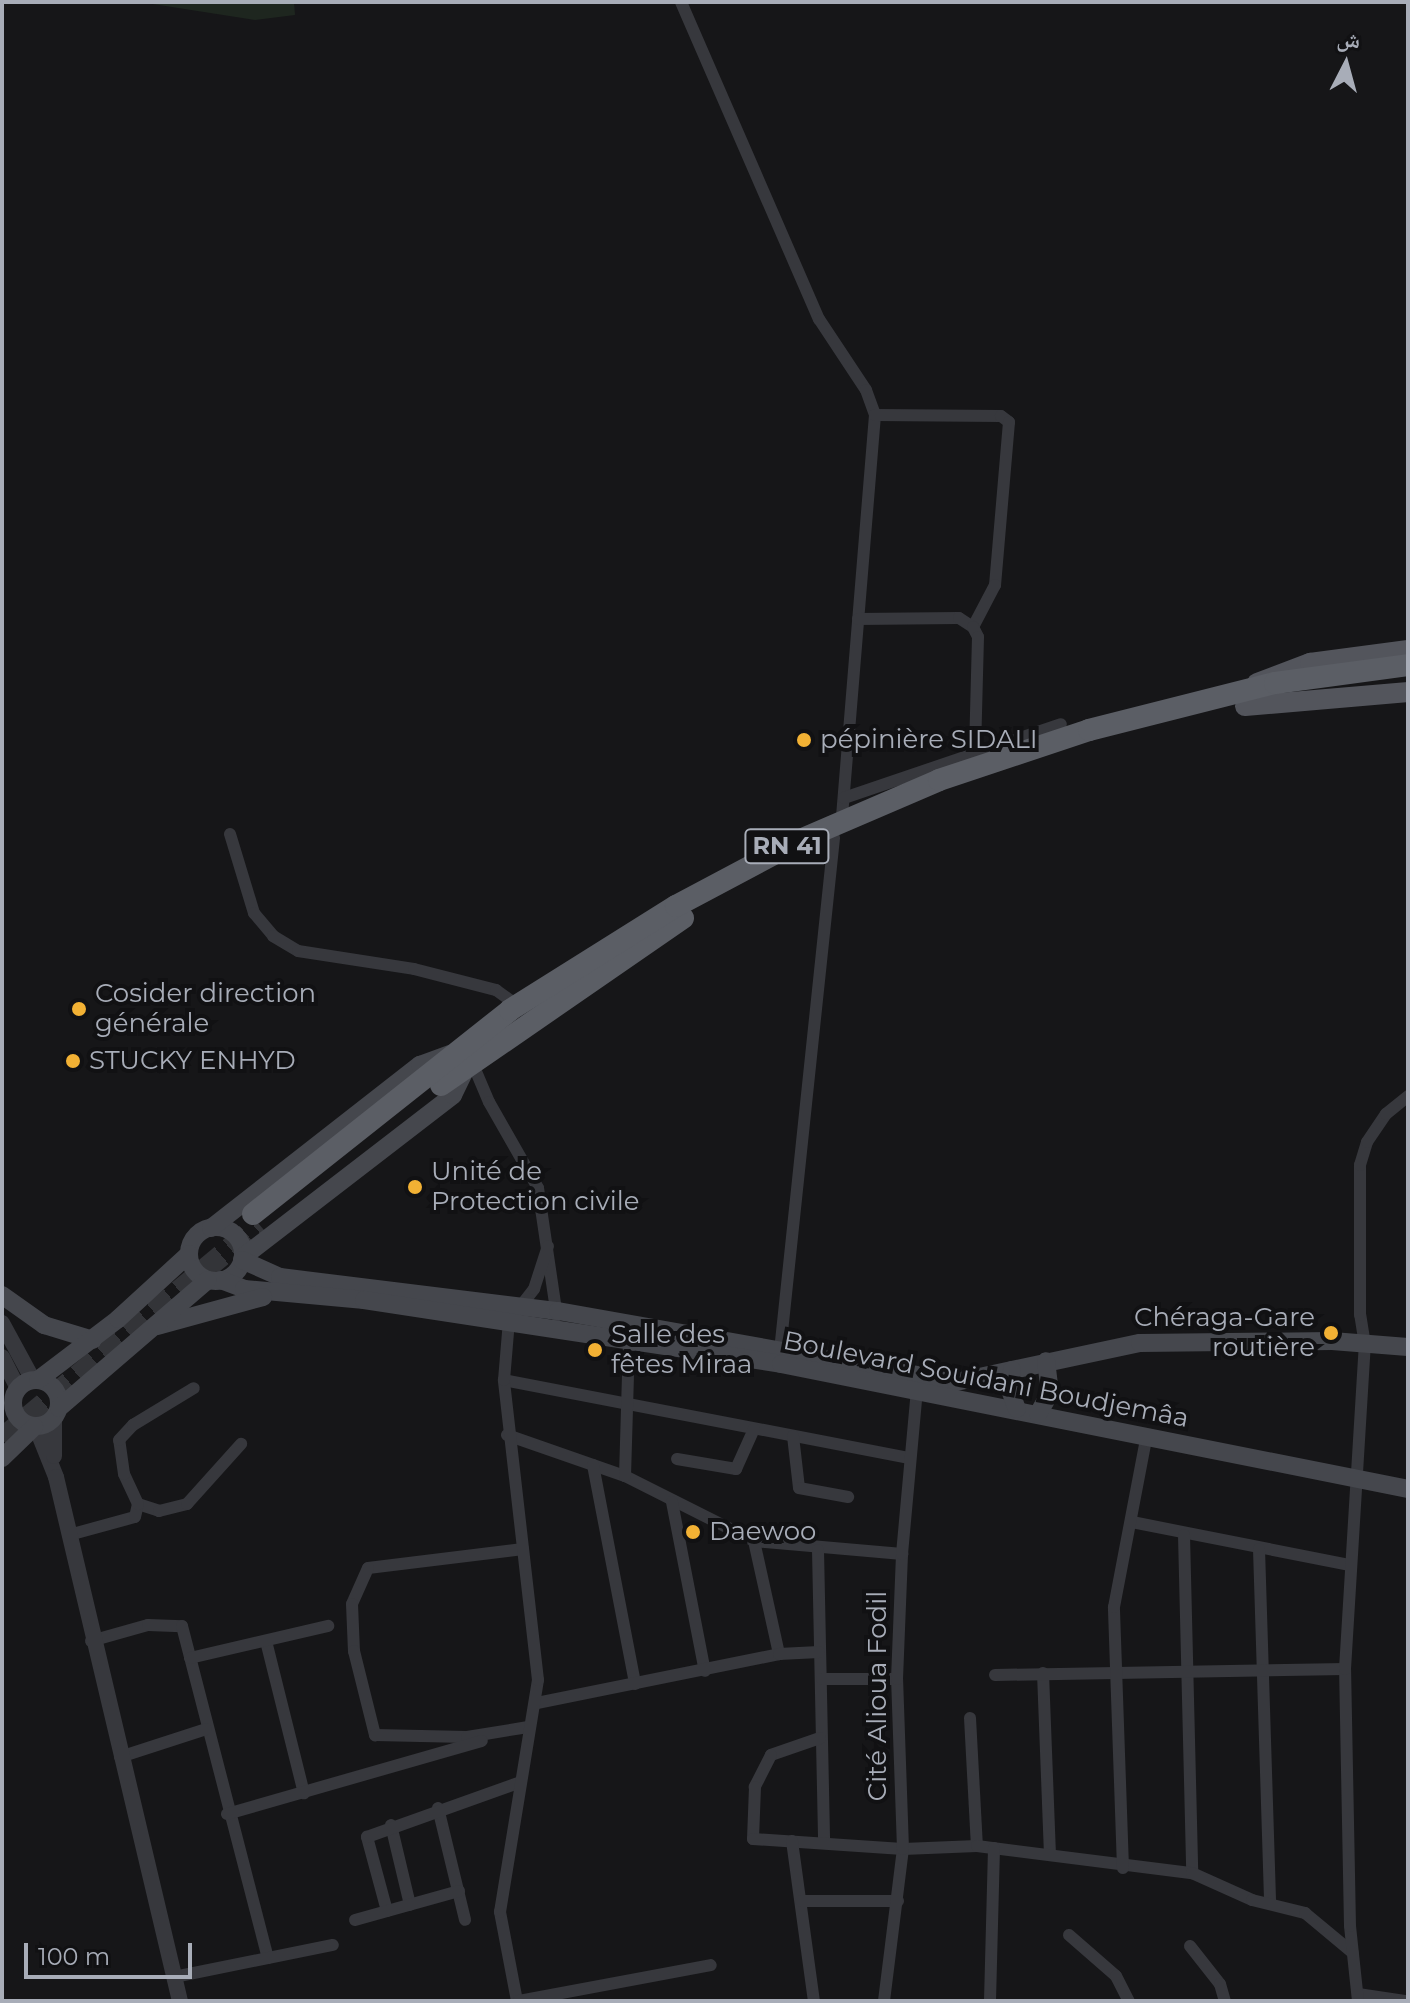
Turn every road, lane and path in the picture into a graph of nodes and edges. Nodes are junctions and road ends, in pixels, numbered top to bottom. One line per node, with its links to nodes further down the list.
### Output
1 (681, 2): 2 (street)
2 (875, 415): 3 (street); 4 (street)
3 (858, 619): 4 (street); 12 (street)
4 (973, 627): 11 (street)
5 (1408, 650): 9 (main road)
6 (1408, 665): 9 (highway, RN 41)
7 (1408, 679): 9 (highway, RN 41)
8 (1408, 692): 9 (main road)
9 (1244, 698): 12 (highway, RN 41)
10 (1061, 724): 11 (street)
11 (975, 753): 12 (street)
12 (840, 819): 14 (highway, RN 41); 15 (highway, RN 41); 33 (street)
13 (230, 834): 14 (street)
14 (517, 1005): 15 (highway, RN 41)
15 (466, 1061): 17 (highway, RN 41); 18 (main road); 19 (street)
16 (1408, 1096): 31 (street)
17 (261, 1225): 21 (main road); 23 (main road)
18 (211, 1228): 20 (main road); 21 (main road)
19 (548, 1246): 25 (street); 26 (street)
20 (189, 1254): 22 (main road); 30 (main road)
21 (242, 1258): 22 (main road); 23 (main road, Boulevard Souidani Boudjemâa)
22 (215, 1280): 23 (main road, Boulevard Souidani Boudjemâa); 28 (main road)
23 (281, 1285): 25 (main road, Boulevard Souidani Boudjemâa); 28 (main road)
24 (2, 1295): 30 (main road)
25 (515, 1314): 26 (main road, Boulevard Souidani Boudjemâa); 37 (street)
26 (557, 1319): 29 (main road, Boulevard Souidani Boudjemâa); 33 (main road, Boulevard Souidani Boudjemâa)
27 (2, 1323): 40 (street)
28 (146, 1329): 43 (main road)
29 (629, 1338): 39 (main road, Boulevard Souidani Boudjemâa); 41 (street)
30 (93, 1340): 40 (main road)
31 (1365, 1345): 32 (main road, Boulevard Souidani Boudjemâa); 35 (main road, Boulevard Souidani Boudjemâa); 57 (street)
32 (1408, 1347)
33 (780, 1351): 36 (main road, Boulevard Souidani Boudjemâa)
34 (2, 1357): 40 (street)
35 (1046, 1361): 36 (main road, Boulevard Souidani Boudjemâa); 44 (main road)
36 (1012, 1370): 42 (main road)
37 (504, 1380): 41 (street); 47 (street)
38 (194, 1388): 61 (street)
39 (917, 1390): 42 (main road, Boulevard Souidani Boudjemâa); 52 (street, Cité Alioua Fodil)
40 (21, 1391): 43 (main road); 45 (main road)
41 (625, 1404): 46 (street); 55 (street)
42 (1017, 1409): 44 (main road, Boulevard Souidani Boudjemâa)
43 (57, 1413): 45 (main road); 56 (street)
44 (1038, 1414): 49 (main road, Boulevard Souidani Boudjemâa)
45 (35, 1427): 51 (main road); 56 (street)
46 (754, 1429): 48 (street); 53 (street)
47 (507, 1435): 54 (street); 66 (street)
48 (793, 1436): 52 (street); 59 (street)
49 (1146, 1440): 57 (main road, Boulevard Souidani Boudjemâa); 62 (street)
50 (241, 1444): 61 (street)
51 (2, 1458)
52 (910, 1458): 69 (street, Cité Alioua Fodil)
53 (677, 1459)
54 (593, 1465): 55 (street); 86 (street)
55 (625, 1476): 60 (street)
56 (56, 1477): 63 (street)
57 (1356, 1479): 58 (main road, Boulevard Souidani Boudjemâa); 70 (street)
58 (1408, 1489)
59 (848, 1497)
60 (672, 1502): 65 (street); 81 (street)
61 (138, 1504): 63 (street)
62 (1132, 1522): 64 (street); 80 (street)
63 (69, 1535): 72 (street)
64 (1184, 1535): 67 (street); 78 (street)
65 (754, 1541): 68 (street); 75 (street)
66 (523, 1549): 87 (street); 89 (street)
67 (1259, 1549): 70 (street); 77 (street)
68 (818, 1550): 69 (street); 74 (street)
69 (902, 1554): 85 (street, Cité Alioua Fodil)
70 (1349, 1565): 79 (street)
71 (328, 1626): 73 (street)
72 (91, 1641): 76 (street); 92 (street)
73 (266, 1641): 76 (street); 94 (street)
74 (819, 1652): 75 (street); 84 (street)
75 (779, 1654): 81 (street)
76 (190, 1658): 90 (street)
77 (1262, 1667): 78 (street); 79 (street); 109 (street)
78 (1185, 1668): 80 (street); 105 (street)
79 (1345, 1669): 117 (street)
80 (1115, 1670): 82 (street); 104 (street)
81 (705, 1671): 86 (street)
82 (1043, 1673): 83 (street); 103 (street)
83 (995, 1675)
84 (822, 1679): 85 (street); 91 (street)
85 (897, 1679): 102 (street, Cité Alioua Fodil)
86 (635, 1684): 87 (street)
87 (537, 1703): 89 (street)
88 (970, 1718): 100 (street)
89 (528, 1727): 93 (street); 94 (street)
90 (206, 1729): 92 (street); 96 (street)
91 (820, 1738): 98 (street); 99 (street)
92 (120, 1757): 120 (street)
93 (518, 1783): 95 (street); 123 (street)
94 (304, 1793): 96 (street)
95 (438, 1808): 97 (street); 106 (street)
96 (227, 1814): 118 (street)
97 (391, 1825): 110 (street); 111 (street)
98 (792, 1841): 99 (street); 107 (street)
99 (824, 1841): 102 (street)
100 (977, 1846): 101 (street); 102 (street)
101 (994, 1848): 103 (street); 126 (street)
102 (903, 1849): 108 (street, Cité Alioua Fodil)
103 (1050, 1852): 104 (street)
104 (1123, 1868): 105 (street)
105 (1192, 1873): 109 (street)
106 (459, 1891): 110 (street); 113 (street)
107 (801, 1901): 108 (street); 124 (street)
108 (898, 1901): 125 (street, Cité Alioua Fodil)
109 (1270, 1904): 117 (street)
110 (410, 1905): 111 (street)
111 (387, 1911): 112 (street)
112 (355, 1920)
113 (465, 1920)
114 (1069, 1935): 127 (street)
115 (333, 1945): 118 (street)
116 (1190, 1946): 128 (street)
117 (1353, 1953): 121 (street)
118 (268, 1958): 120 (street)
119 (711, 1965): 123 (street)
120 (174, 1977): 122 (street)
121 (1358, 1997): 129 (street)
122 (180, 2001)
123 (518, 2001)
124 (814, 2001)
125 (884, 2001)
126 (990, 2001)
127 (1129, 2001)
128 (1225, 2001)
129 (1406, 2001)

